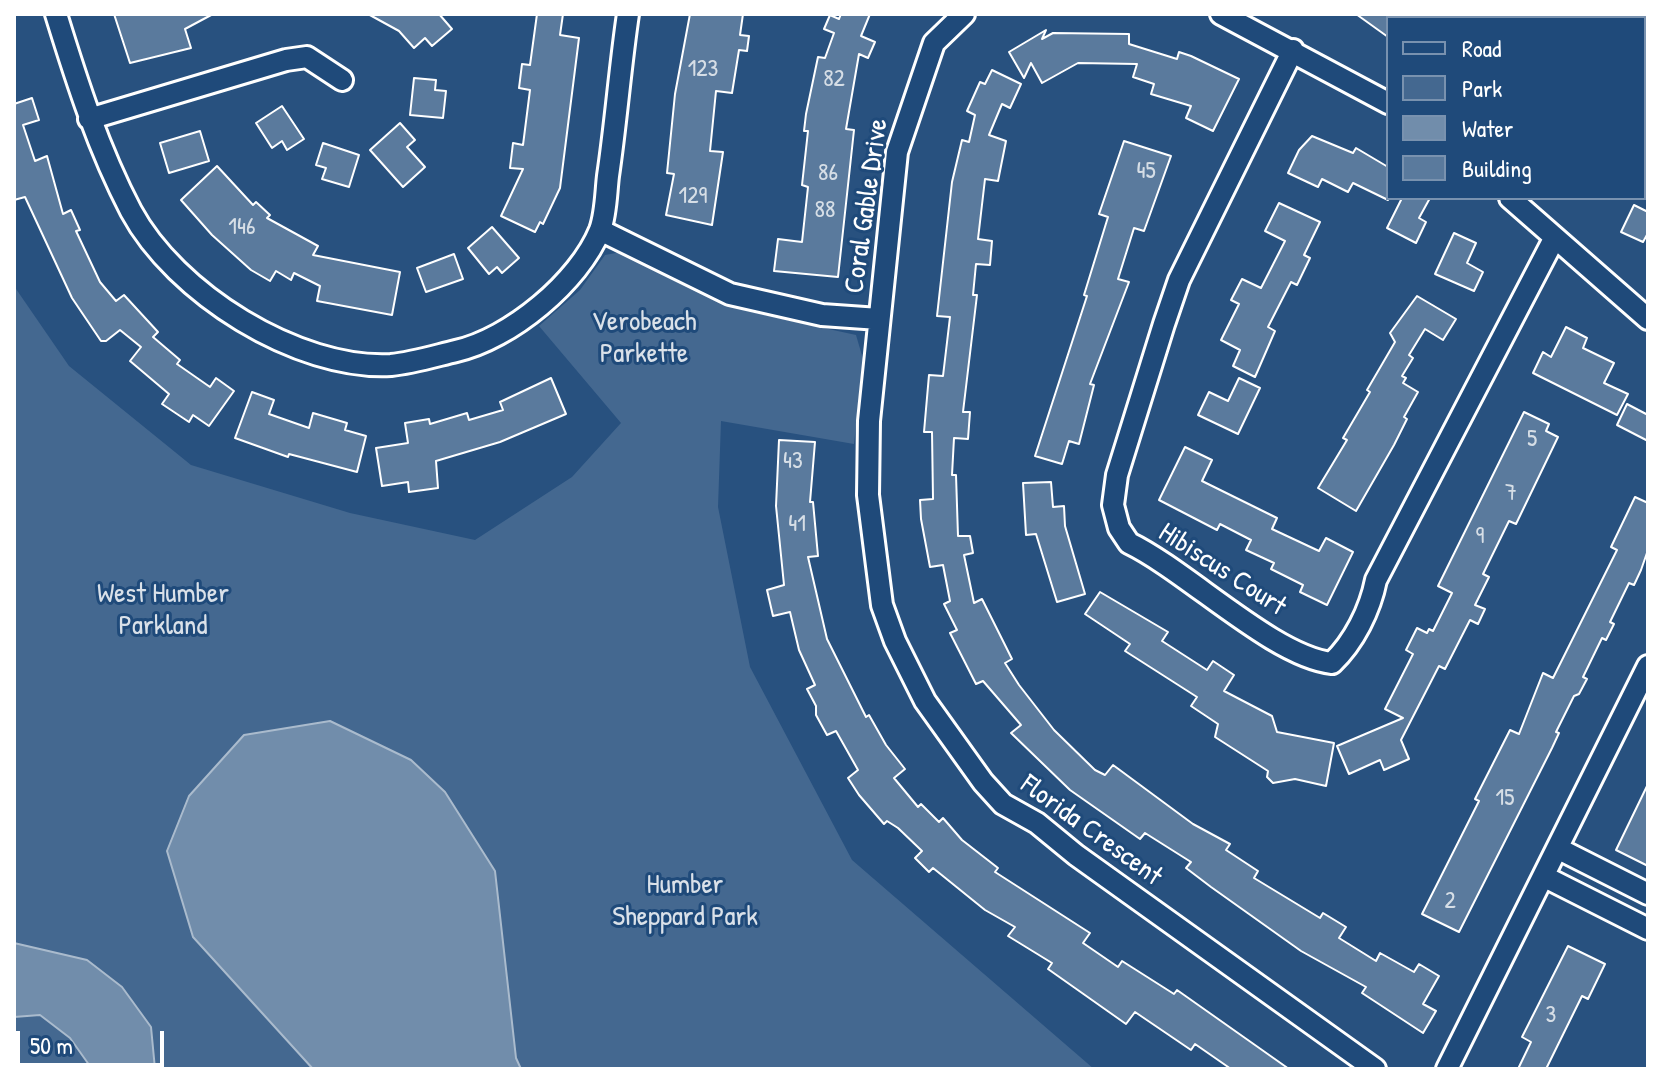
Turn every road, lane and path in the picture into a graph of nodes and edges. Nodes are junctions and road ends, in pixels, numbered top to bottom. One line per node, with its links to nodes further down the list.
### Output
1 (56, 14): 8 (street)
2 (628, 14): 10 (street)
3 (964, 14): 12 (street, Coral Gable Drive)
4 (1221, 14): 5 (street)
5 (1293, 50): 7 (street); 11 (street, Hibiscus Court)
6 (342, 80): 8 (street)
7 (1386, 102)
8 (89, 119): 10 (street)
9 (1512, 200): 11 (street)
10 (600, 230): 12 (street, Coral Gable Drive)
11 (1554, 239): 13 (street)
12 (879, 319): 19 (street, Florida Crescent)
13 (1648, 319)
14 (1648, 666): 15 (street)
15 (1559, 849): 16 (street); 17 (street)
16 (1545, 877): 18 (street); 20 (street)
17 (1648, 894)
18 (1648, 929)
19 (1375, 1069)
20 (1447, 1069)

